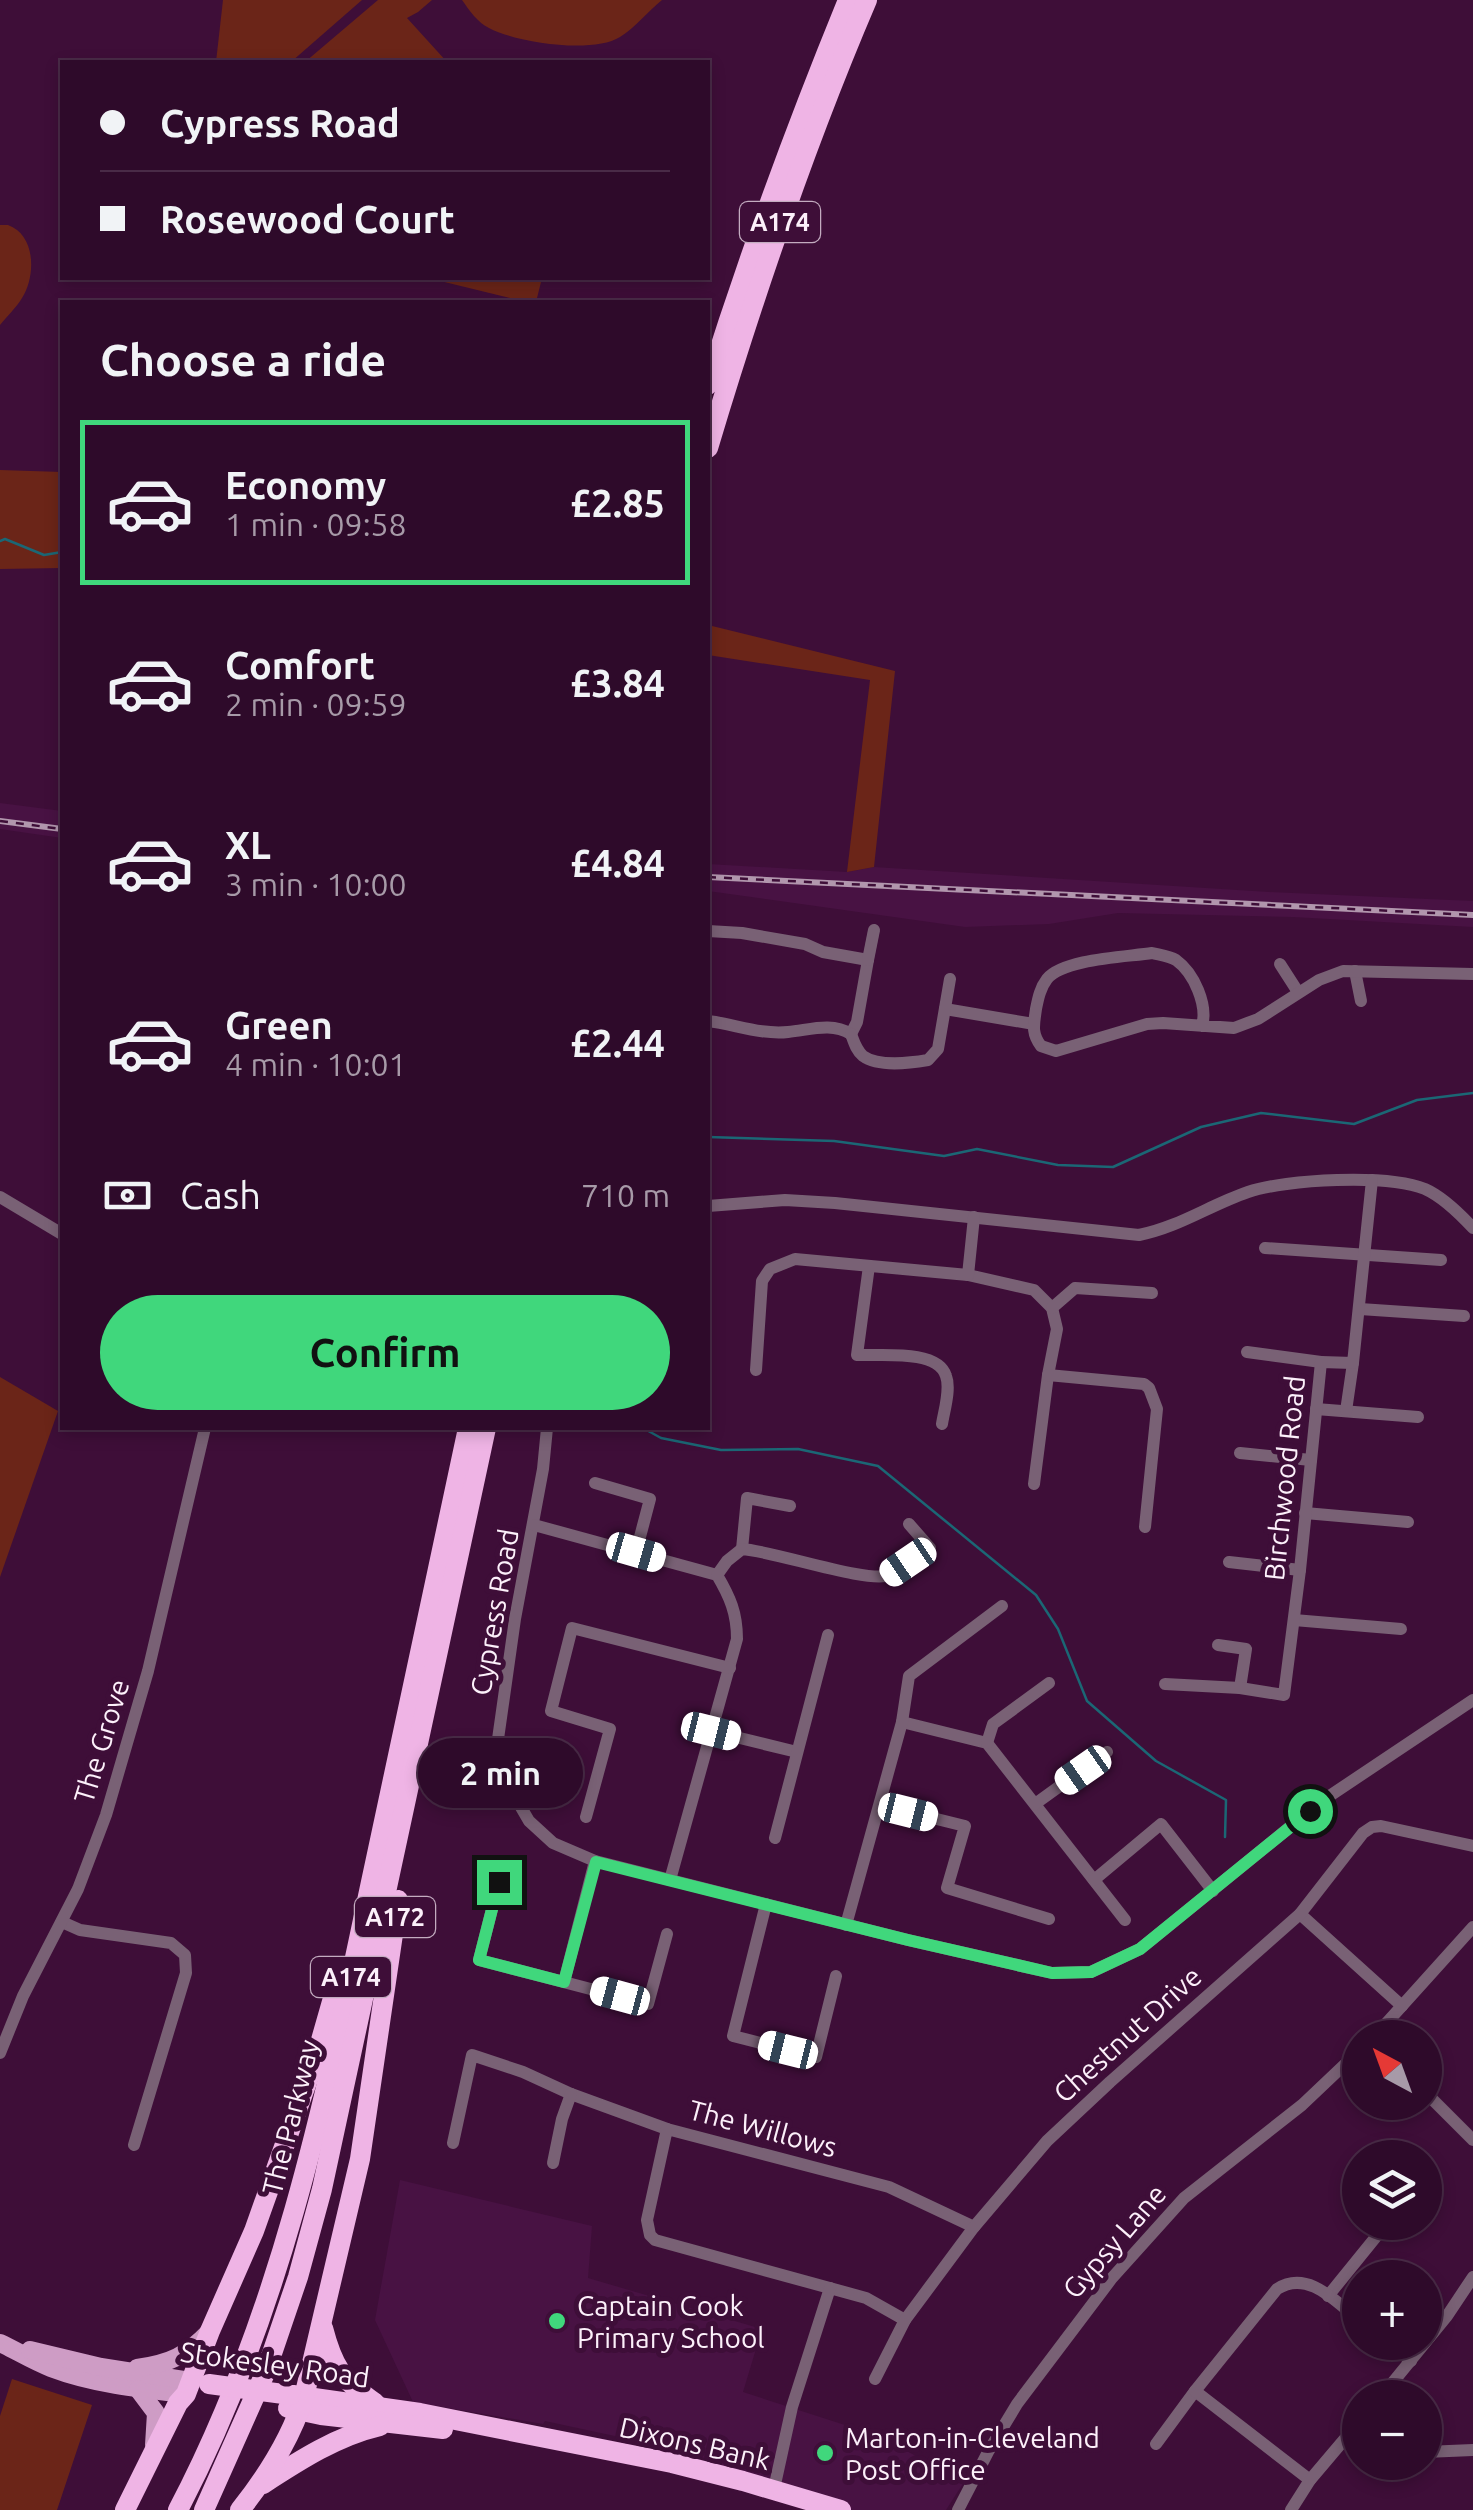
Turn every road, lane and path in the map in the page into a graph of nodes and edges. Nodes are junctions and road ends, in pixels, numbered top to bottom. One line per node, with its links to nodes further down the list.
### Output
1 (848, 0): 3 (highway, A174)
2 (867, 0): 4 (highway, A174)
3 (710, 379)
4 (710, 442)
5 (874, 930): 7 (street)
6 (710, 932): 7 (street)
7 (868, 960): 18 (street)
8 (1280, 964): 12 (street)
9 (1354, 970): 10 (street); 12 (street); 13 (street)
10 (1473, 974)
11 (950, 979): 14 (street)
12 (1298, 992): 17 (street)
13 (1361, 1001)
14 (946, 1009): 16 (street); 18 (street)
15 (710, 1021): 18 (street)
16 (1034, 1024): 17 (street); 17 (street)
17 (1202, 1026)
18 (851, 1034)
19 (1372, 1180): 22 (street); 23 (street); 26 (street)
20 (0, 1197): 24 (street)
21 (710, 1206): 22 (street)
22 (974, 1216): 29 (street)
23 (1473, 1228)
24 (60, 1233)
25 (1265, 1248): 26 (street)
26 (1365, 1256): 27 (street); 32 (street)
27 (1441, 1260)
28 (870, 1266): 29 (street); 37 (street); 42 (street)
29 (968, 1275): 31 (street)
30 (1152, 1294): 31 (street)
31 (1052, 1308): 38 (street)
32 (1360, 1308): 33 (street); 36 (street)
33 (1464, 1316)
34 (1247, 1352): 35 (street)
35 (1322, 1362): 36 (street, Birchwood Road); 39 (street, Birchwood Road)
36 (1353, 1363): 40 (street)
37 (756, 1370)
38 (1048, 1375): 50 (street); 56 (street)
39 (1316, 1409): 40 (street); 48 (street, Birchwood Road)
40 (1346, 1411): 41 (street)
41 (1418, 1418)
42 (942, 1424)
43 (205, 1430): 93 (street, The Grove)
44 (468, 1430): 78 (highway, The Parkway / A174)
45 (486, 1430): 77 (highway, The Parkway / A174)
46 (548, 1430): 55 (street, Cypress Road)
47 (1240, 1453): 48 (street)
48 (1311, 1460): 52 (street, Birchwood Road)
49 (595, 1484): 58 (street)
50 (1034, 1484)
51 (790, 1506): 57 (street)
52 (1305, 1513): 53 (street); 60 (street, Birchwood Road)
53 (1408, 1522)
54 (909, 1524): 57 (street)
55 (534, 1526): 58 (street); 84 (street, Cypress Road)
56 (1146, 1526)
57 (742, 1549): 61 (street)
58 (636, 1552): 61 (street)
59 (1229, 1562): 60 (street)
60 (1300, 1570): 63 (street, Birchwood Road)
61 (716, 1575): 67 (street)
62 (1002, 1606): 72 (street)
63 (1294, 1620): 64 (street); 70 (street, Birchwood Road)
64 (1401, 1629)
65 (828, 1635): 75 (street)
66 (1218, 1645): 70 (street)
67 (730, 1668): 73 (street); 81 (street)
68 (1049, 1683): 74 (street)
69 (1165, 1684): 70 (street, Birchwood Road)
70 (1240, 1688)
71 (1473, 1700): 88 (street, Cypress Road)
72 (902, 1722): 74 (street); 80 (street)
73 (711, 1731): 75 (street); 86 (street)
74 (987, 1742): 79 (street)
75 (797, 1752): 82 (street)
76 (1107, 1752): 79 (street)
77 (411, 1779): 119 (highway, A172); 143 (highway, The Parkway / A174)
78 (390, 1794): 120 (highway, A174); 142 (highway, The Parkway / A174)
79 (1035, 1804): 87 (street)
80 (880, 1805): 91 (street); 94 (street)
81 (586, 1817)
82 (775, 1838)
83 (1473, 1846): 90 (street, Chestnut Drive)
84 (596, 1862): 86 (street, Cypress Road); 98 (street)
85 (503, 1866): 98 (street)
86 (670, 1880): 89 (street, Cypress Road)
87 (1094, 1880): 88 (street); 92 (street)
88 (1213, 1891): 94 (street, Cypress Road)
89 (766, 1904): 94 (street, Cypress Road); 97 (street)
90 (1300, 1914): 99 (street); 112 (street, Chestnut Drive)
91 (1049, 1920)
92 (1125, 1920)
93 (62, 1922): 101 (street, The Grove); 110 (street)
94 (846, 1925)
95 (1473, 1927): 99 (street)
96 (667, 1934): 98 (street)
97 (836, 1976)
98 (564, 1982)
99 (1402, 2006): 100 (street)
100 (1389, 2020)
101 (0, 2053)
102 (1342, 2067): 146 (street, Gypsy Lane)
103 (571, 2094): 107 (street); 109 (street); 111 (street)
104 (1442, 2108): 106 (street)
105 (1473, 2113): 106 (street)
106 (1460, 2125): 108 (street)
107 (667, 2128): 112 (street, The Willows); 115 (street, The Willows)
108 (1473, 2140)
109 (453, 2143)
110 (134, 2145)
111 (552, 2163)
112 (974, 2227): 118 (street, Chestnut Drive)
113 (1373, 2240): 116 (street)
114 (1473, 2278): 122 (street)
115 (830, 2288): 118 (street, The Willows); 140 (street)
116 (1328, 2296): 117 (street); 128 (street)
117 (1342, 2307)
118 (905, 2320): 124 (street, Chestnut Drive)
119 (322, 2326): 129 (highway, A172); 130 (highway)
120 (210, 2331): 123 (main road, A174); 127 (highway, A174)
121 (3, 2347): 123 (main road, Stokesley Road); 126 (main road, Stokesley Road)
122 (1411, 2361): 125 (street)
123 (122, 2370): 127 (main road, Stokesley Road)
124 (875, 2379)
125 (1395, 2380)
126 (138, 2389): 127 (main road, Stokesley Road); 137 (main road)
127 (197, 2389): 129 (highway, Stokesley Road); 137 (highway)
128 (1196, 2390): 134 (street); 138 (street)
129 (295, 2403): 130 (highway, Stokesley Road); 132 (highway); 139 (highway)
130 (378, 2405): 131 (highway, Stokesley Road)
131 (419, 2420): 132 (highway); 140 (highway, Dixons Bank)
132 (392, 2424): 139 (highway)
133 (1342, 2442): 138 (street)
134 (1156, 2444)
135 (1473, 2450): 136 (street)
136 (1442, 2451)
137 (152, 2455): 141 (highway)
138 (1310, 2480): 147 (street)
139 (257, 2488): 144 (highway)
140 (774, 2489): 145 (highway, Dixons Bank)
141 (124, 2510)
142 (178, 2510)
143 (204, 2510)
144 (240, 2510)
145 (841, 2510)
146 (958, 2510)
147 (1292, 2510)

